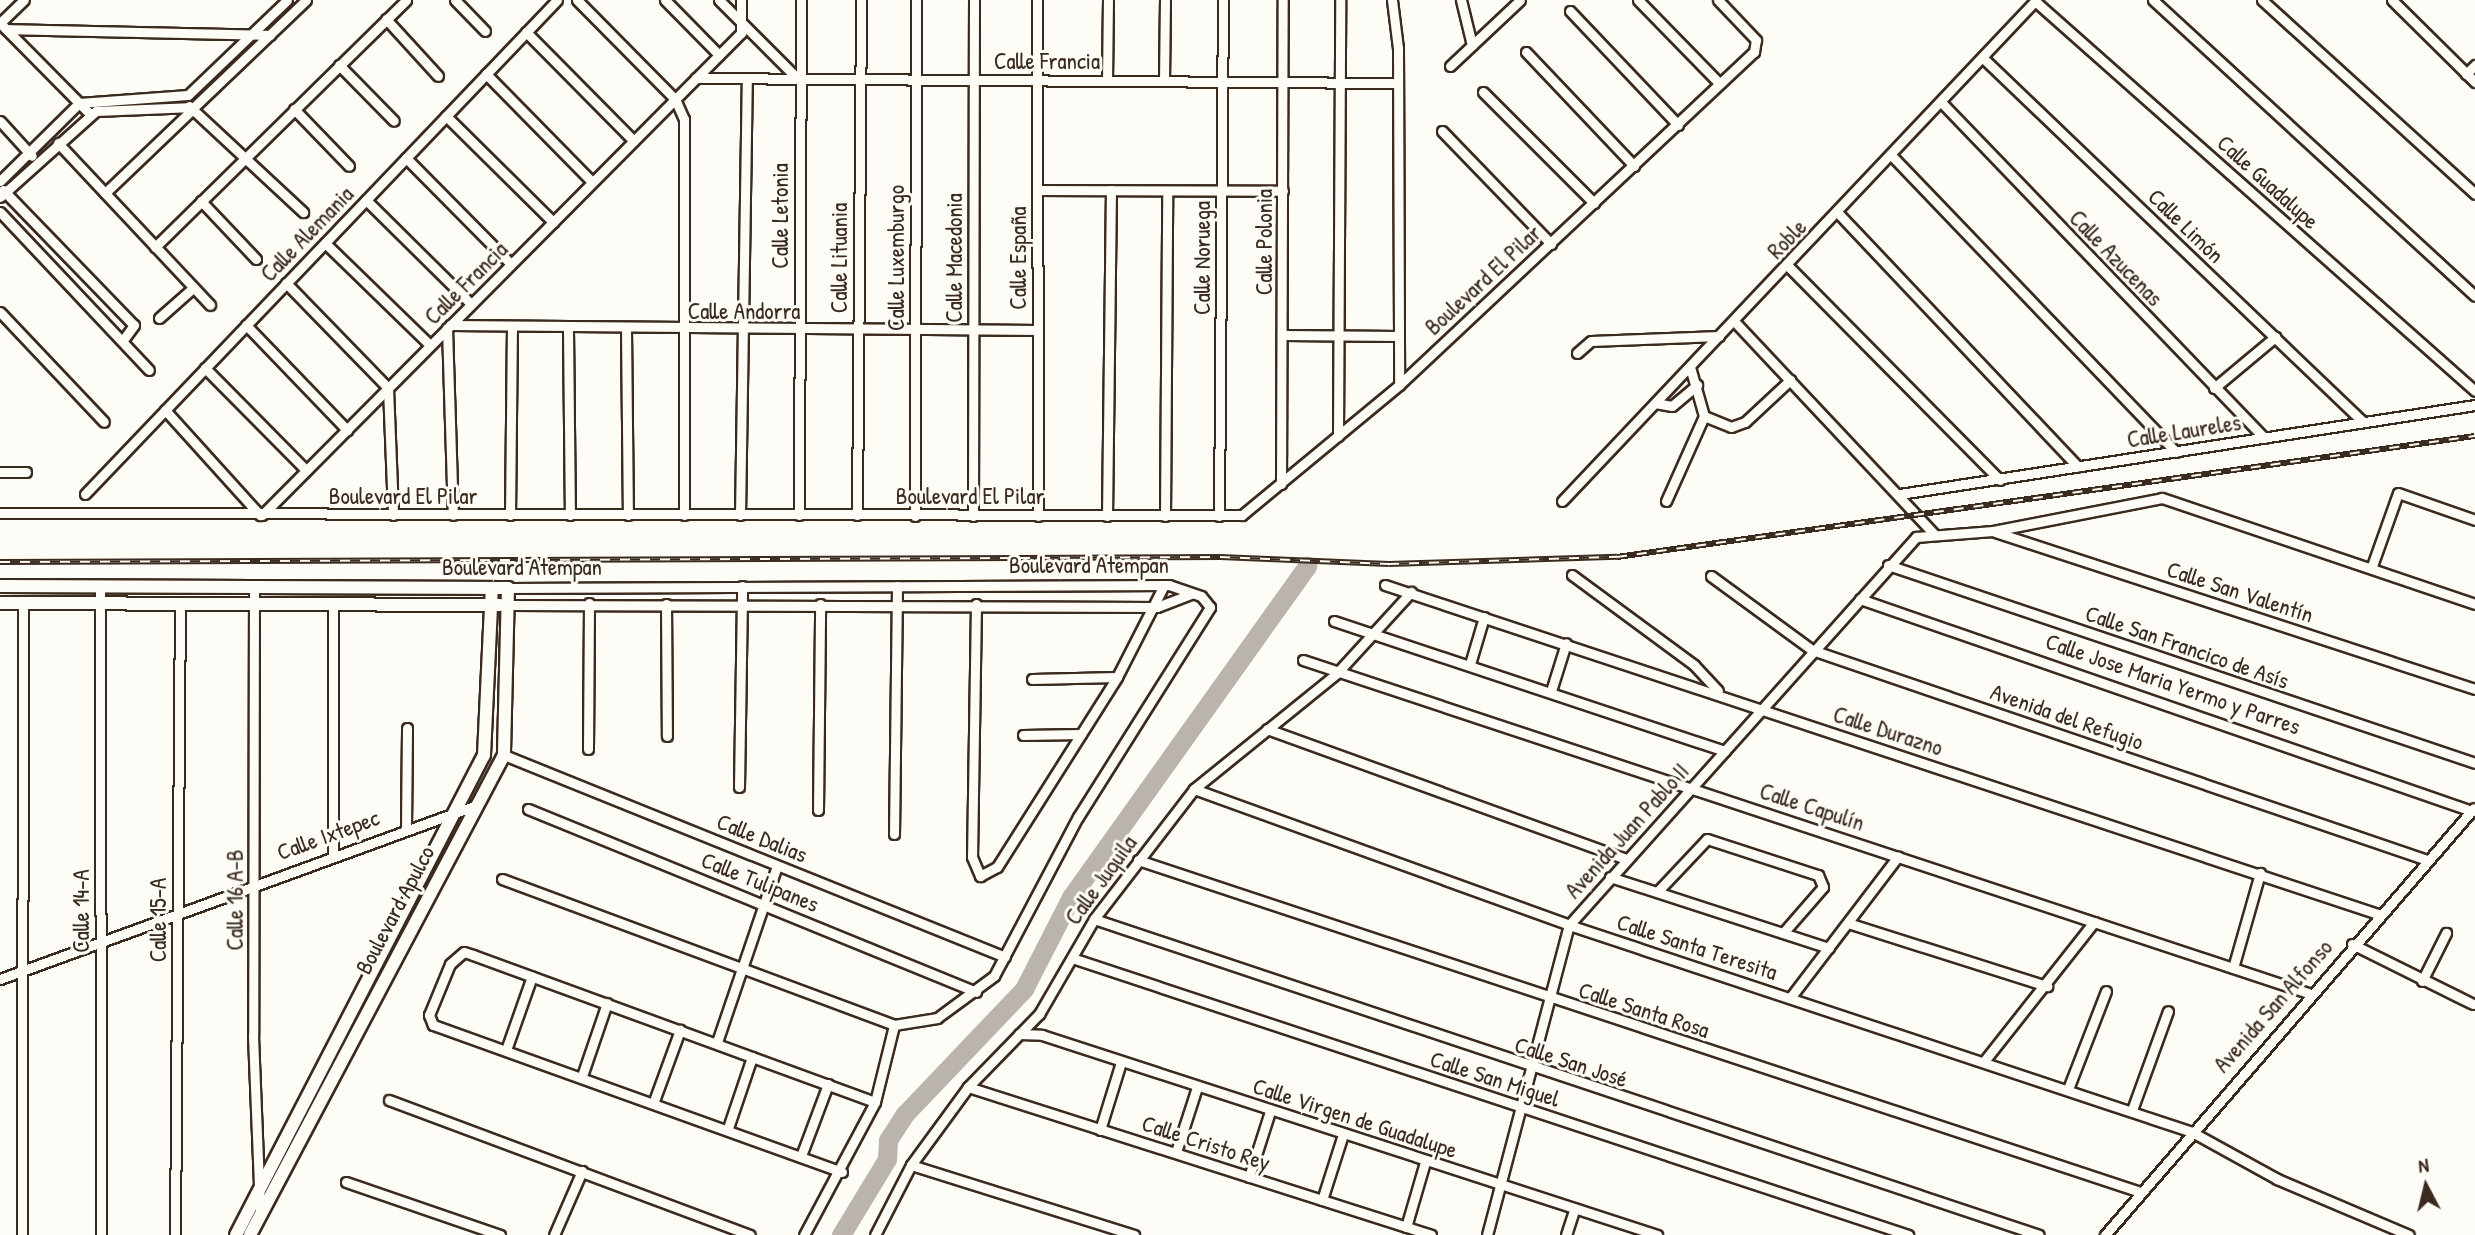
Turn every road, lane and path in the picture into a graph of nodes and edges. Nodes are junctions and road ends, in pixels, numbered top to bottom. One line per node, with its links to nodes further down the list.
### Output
1 (24, 0): 33 (street)
2 (287, 0): 36 (street)
3 (306, 0): 37 (street)
4 (406, 0): 31 (street)
5 (455, 0): 34 (street)
6 (556, 0): 35 (street, Calle Alemania)
7 (577, 0): 65 (street)
8 (665, 0): 40 (street)
9 (719, 0): 32 (street)
10 (741, 0): 32 (street)
11 (801, 0): 50 (street, Calle Letonia)
12 (861, 0): 51 (street, Calle Lituania)
13 (916, 0): 52 (street, Calle Luxemburgo)
14 (974, 0): 53 (street, Calle Macedonia)
15 (1037, 0): 54 (street, Calle España)
16 (1108, 0): 55 (street)
17 (1165, 0): 56 (street)
18 (1223, 0): 57 (street, Calle Noruega)
19 (1283, 0): 58 (street, Calle Polonia)
20 (1340, 0): 59 (street)
21 (1392, 0): 61 (street)
22 (1461, 0): 38 (street)
23 (1520, 0): 38 (street)
24 (1638, 0): 62 (street)
25 (1718, 0): 62 (street, Boulevard El Pilar)
26 (2035, 0): 41 (street, Roble); 143 (street, Calle Guadalupe)
27 (2153, 0): 109 (street)
28 (2262, 0): 93 (street)
29 (2392, 0): 46 (street)
30 (1570, 11): 74 (street)
31 (386, 19): 42 (street); 47 (street)
32 (741, 23): 40 (street, Calle Francia); 50 (street)
33 (2, 25): 36 (street); 66 (street)
34 (485, 31)
35 (526, 32): 45 (street, Calle Alemania); 76 (street)
36 (252, 33): 37 (street); 64 (street)
37 (270, 35): 68 (street)
38 (1472, 45): 44 (street)
39 (1526, 52): 84 (street)
40 (719, 55): 48 (street, Calle Francia)
41 (1983, 58): 67 (street, Roble); 131 (street, Calle Limón)
42 (339, 65): 69 (street); 73 (street)
43 (2475, 65): 46 (street)
44 (1450, 66)
45 (485, 74): 71 (street, Calle Alemania); 85 (street)
46 (2466, 74): 60 (street)
47 (438, 76)
48 (696, 78): 49 (street, Calle Francia); 65 (street, Calle Francia)
49 (747, 78): 50 (street, Calle Francia); 121 (street)
50 (799, 79): 51 (street, Calle Francia); 122 (street, Calle Letonia)
51 (860, 79): 52 (street, Calle Francia); 123 (street, Calle Lituania)
52 (916, 79): 53 (street, Calle Francia); 124 (street, Calle Luxemburgo)
53 (974, 80): 54 (street, Calle Francia); 125 (street, Calle Macedonia)
54 (1037, 80): 55 (street, Calle Francia); 87 (street, Calle España)
55 (1107, 81): 56 (street, Calle Francia)
56 (1164, 81): 57 (street, Calle Francia)
57 (1223, 82): 58 (street, Calle Francia); 90 (street, Calle Noruega)
58 (1283, 82): 59 (street, Calle Francia); 91 (street, Calle Polonia)
59 (1340, 82): 61 (street, Calle Francia); 128 (street)
60 (2475, 82)
61 (1398, 83): 129 (street)
62 (1720, 84): 74 (street, Boulevard El Pilar)
63 (1483, 92): 96 (street)
64 (184, 97): 66 (street); 68 (street)
65 (675, 99): 76 (street, Calle Francia); 120 (street)
66 (79, 103): 70 (street); 78 (street)
67 (1942, 103): 79 (street, Roble); 142 (street, Calle Azucenas)
68 (191, 109): 70 (street); 80 (street); 92 (street)
69 (294, 109): 80 (street); 83 (street)
70 (90, 114): 77 (street)
71 (446, 116): 81 (street, Calle Alemania); 100 (street)
72 (0, 121): 78 (street)
73 (394, 121)
74 (1678, 125): 84 (street, Boulevard El Pilar)
75 (1442, 131): 102 (street)
76 (634, 141): 85 (street, Calle Francia)
77 (58, 143): 82 (street); 92 (street)
78 (29, 152): 82 (street); 86 (street)
79 (1892, 156): 99 (street, Roble); 153 (street)
80 (245, 158): 95 (street); 98 (street)
81 (406, 158): 94 (street, Calle Alemania); 105 (street)
82 (38, 161): 86 (street)
83 (349, 166)
84 (1634, 166): 96 (street, Boulevard El Pilar)
85 (592, 182): 100 (street, Calle Francia)
86 (1, 189): 132 (street)
87 (1037, 190): 88 (street); 126 (street, Calle España)
88 (1111, 190): 89 (street); 178 (street)
89 (1167, 191): 90 (street); 179 (street)
90 (1222, 191): 91 (street); 180 (street, Calle Noruega)
91 (1283, 191): 127 (street, Calle Polonia)
92 (105, 194): 103 (street)
93 (2475, 194)
94 (366, 200): 101 (street, Calle Alemania); 110 (street)
95 (201, 201): 103 (street); 104 (street)
96 (1594, 203): 102 (street, Boulevard El Pilar)
97 (0, 212): 132 (street)
98 (303, 212)
99 (1838, 214): 106 (street, Roble); 154 (street)
100 (553, 222): 105 (street, Calle Francia)
101 (325, 243): 107 (street, Calle Alemania); 133 (street)
102 (1551, 244): 139 (street, Boulevard El Pilar)
103 (155, 247): 108 (street)
104 (256, 259)
105 (511, 264): 110 (street, Calle Francia)
106 (1788, 265): 114 (street, Roble); 158 (street)
107 (286, 283): 115 (street, Calle Alemania); 141 (street)
108 (193, 288): 111 (street); 113 (street)
109 (2475, 296)
110 (471, 304): 116 (street, Calle Francia)
111 (210, 305)
112 (0, 312): 148 (street)
113 (159, 318)
114 (1734, 321): 130 (street, Roble); 138 (street)
115 (246, 326): 136 (street, Calle Alemania); 150 (street)
116 (449, 327): 117 (street, Calle Andorra); 133 (street, Calle Francia); 167 (street)
117 (512, 330): 118 (street, Calle Andorra); 168 (street)
118 (568, 330): 119 (street, Calle Andorra); 169 (street)
119 (626, 330): 120 (street, Calle Andorra); 170 (street)
120 (685, 330): 121 (street, Calle Andorra); 171 (street)
121 (743, 330): 122 (street, Calle Andorra); 172 (street)
122 (799, 330): 123 (street, Calle Andorra); 173 (street, Calle Letonia)
123 (858, 330): 124 (street, Calle Andorra); 174 (street, Calle Lituania)
124 (915, 330): 125 (street, Calle Andorra); 175 (street, Calle Luxemburgo)
125 (973, 330): 126 (street, Calle Andorra); 176 (street, Calle Macedonia)
126 (1038, 330): 177 (street, Calle España)
127 (1284, 335): 128 (street); 159 (street, Calle Polonia)
128 (1338, 335): 129 (street); 151 (street)
129 (1399, 336): 139 (street)
130 (1719, 336): 134 (street); 135 (street, Roble)
131 (2275, 337): 142 (street); 149 (street, Calle Limón)
132 (123, 340): 137 (street)
133 (430, 345): 141 (street, Calle Francia)
134 (1577, 353)
135 (1690, 367): 140 (street); 144 (street, Roble)
136 (205, 368): 146 (street, Calle Alemania); 155 (street)
137 (149, 370)
138 (1790, 380): 147 (street); 161 (street)
139 (1399, 384): 151 (street, Boulevard El Pilar)
140 (1697, 385): 144 (street); 147 (street)
141 (388, 388): 150 (street, Calle Francia); 166 (street)
142 (2214, 388): 152 (street, Calle Azucenas)
143 (2475, 391)
144 (1655, 403): 162 (street, Roble)
145 (2475, 405): 149 (street, Calle Laureles)
146 (165, 410): 160 (street, Calle Alemania); 165 (street)
147 (1703, 416): 163 (street)
148 (104, 422)
149 (2363, 422): 152 (street, Calle Laureles)
150 (347, 430): 155 (street, Calle Francia)
151 (1338, 436): 159 (street, Boulevard El Pilar)
152 (2264, 438): 153 (street, Calle Laureles)
153 (2176, 452): 154 (street, Calle Laureles)
154 (2078, 467): 158 (street, Calle Laureles)
155 (306, 470): 165 (street, Calle Francia)
156 (0, 472): 157 (street)
157 (26, 472)
158 (2000, 480): 161 (street, Calle Laureles)
159 (1281, 484): 180 (street, Boulevard El Pilar)
160 (85, 494)
161 (1900, 494): 183 (street)
162 (1562, 500)
163 (1666, 501)
164 (0, 513): 165 (street, Boulevard El Pilar)
165 (261, 515): 166 (street, Boulevard El Pilar)
166 (393, 515): 167 (street, Boulevard El Pilar)
167 (453, 515): 168 (street, Boulevard El Pilar)
168 (510, 515): 169 (street, Boulevard El Pilar)
169 (570, 515): 170 (street, Boulevard El Pilar)
170 (628, 515): 171 (street, Boulevard El Pilar)
171 (684, 515): 172 (street, Boulevard El Pilar)
172 (740, 515): 173 (street, Boulevard El Pilar)
173 (799, 515): 174 (street, Boulevard El Pilar)
174 (857, 516): 175 (street, Boulevard El Pilar)
175 (915, 516): 176 (street, Boulevard El Pilar)
176 (973, 516): 177 (street, Boulevard El Pilar)
177 (1038, 516): 178 (street, Boulevard El Pilar)
178 (1107, 516): 179 (street, Boulevard El Pilar)
179 (1165, 516): 180 (street, Boulevard El Pilar)
180 (1219, 516)
181 (2475, 520): 185 (street)
182 (1993, 531): 183 (street); 185 (street); 226 (street, Calle San Valentín)
183 (1933, 533): 184 (street, Avenida Juan Pablo II)
184 (1888, 565): 199 (street, Avenida Juan Pablo II); 238 (street, Calle San Francico de Asís)
185 (2372, 566): 210 (street)
186 (1572, 575): 228 (street)
187 (1711, 576): 220 (street, Avenida del Refugio)
188 (1164, 584): 192 (street, Boulevard Atempan); 198 (street, Boulevard Atempan); 215 (street)
189 (1385, 585): 197 (street, Calle Durazno)
190 (0, 586): 193 (street, Boulevard Atempan)
191 (742, 586): 192 (street, Boulevard Atempan); 196 (street, Boulevard Atempan); 204 (street)
192 (897, 586): 205 (street)
193 (100, 587): 194 (street, Boulevard Atempan); 202 (street, Calle 14-A)
194 (254, 588): 195 (street, Boulevard Atempan); 214 (street, Calle 16 A-B)
195 (492, 588): 196 (street, Boulevard Atempan); 206 (street, Boulevard Apulco)
196 (508, 588): 213 (street, Boulevard Apulco)
197 (1411, 592): 216 (street, Calle Durazno); 218 (street, Calle Juquila)
198 (1191, 594): 215 (street, Boulevard Atempan); 272 (street)
199 (1860, 599): 220 (street, Avenida Juan Pablo II); 244 (street, Calle Jose Maria Yermo y Parres)
200 (0, 603): 201 (street, Boulevard Atempan)
201 (23, 603): 202 (street, Boulevard Atempan); 276 (street)
202 (101, 603): 211 (street, Boulevard Atempan); 269 (street, Calle 14-A)
203 (589, 603): 207 (street, Boulevard Atempan); 213 (street, Boulevard Atempan); 235 (street)
204 (741, 603): 207 (street, Boulevard Atempan); 208 (street, Boulevard Atempan); 239 (street)
205 (896, 603): 208 (street, Boulevard Atempan); 209 (street, Boulevard Atempan); 248 (street)
206 (492, 604): 212 (street, Boulevard Atempan); 213 (street, Boulevard Atempan); 245 (street, Boulevard Apulco)
207 (666, 604): 234 (street)
208 (820, 604): 246 (street)
209 (976, 604): 215 (street, Boulevard Atempan); 232 (street)
210 (2475, 604)
211 (180, 605): 214 (street, Boulevard Atempan); 261 (street, Calle 15-A)
212 (333, 605): 214 (street, Boulevard Atempan); 249 (street)
213 (508, 605): 237 (street, Boulevard Apulco)
214 (255, 606): 258 (street, Calle 16 A-B)
215 (1157, 607): 224 (street)
216 (1484, 617): 219 (street, Calle Durazno); 222 (street)
217 (1335, 621): 218 (street)
218 (1370, 633): 222 (street); 223 (street, Calle Juquila)
219 (1566, 643): 227 (street); 228 (street, Calle Durazno)
220 (1812, 650): 229 (street, Avenida Juan Pablo II); 253 (street, Avenida del Refugio)
221 (1303, 660): 223 (street, Calle Capulín)
222 (1471, 664): 227 (street)
223 (1337, 673): 231 (street, Calle Juquila); 240 (street, Calle Capulín)
224 (1117, 677): 225 (street); 232 (street)
225 (1032, 679)
226 (2475, 689)
227 (1551, 691): 236 (street)
228 (1720, 692): 229 (street, Calle Durazno)
229 (1764, 709): 236 (street, Avenida Juan Pablo II); 255 (street, Calle Durazno)
230 (407, 728): 247 (street)
231 (1267, 729): 241 (street, Calle Juquila); 251 (street)
232 (1081, 734): 233 (street)
233 (1023, 735)
234 (667, 736)
235 (587, 749)
236 (1725, 751): 240 (street, Avenida Juan Pablo II)
237 (503, 755): 242 (street, Boulevard Apulco); 254 (street, Calle Dalias)
238 (2475, 763)
239 (739, 787)
240 (1692, 788): 250 (street, Calle Capulín); 251 (street, Avenida Juan Pablo II)
241 (1194, 789): 252 (street, Calle Juquila); 266 (street, Calle Santa Teresita)
242 (474, 806): 245 (street, Calle Ixtepec); 328 (street, Boulevard Apulco)
243 (528, 809): 260 (street, Calle Tulipanes)
244 (2473, 809): 253 (street, Avenida San Alfonso)
245 (456, 810): 247 (street, Calle Ixtepec); 324 (street, Boulevard Apulco)
246 (818, 810)
247 (406, 827): 249 (street, Calle Ixtepec)
248 (894, 834)
249 (333, 854): 258 (street, Calle Ixtepec)
250 (1898, 856): 264 (street, Calle Capulín); 265 (street)
251 (1626, 859): 256 (street, Avenida Juan Pablo II)
252 (1138, 860): 263 (street, Calle Juquila); 284 (street, Calle Santa Rosa)
253 (2427, 860): 262 (street, Avenida San Alfonso)
254 (777, 866): 260 (street); 272 (street, Calle Dalias)
255 (2260, 873): 262 (street, Calle Durazno); 275 (street)
256 (1610, 877): 259 (street); 266 (street, Avenida Juan Pablo II)
257 (502, 878): 274 (street)
258 (254, 884): 261 (street, Calle Ixtepec); 324 (street, Calle 16 A-B)
259 (1658, 891): 267 (street); 267 (street)
260 (762, 903): 274 (street); 282 (street, Calle Tulipanes)
261 (177, 913): 269 (street, Calle Ixtepec); 333 (street, Calle 15-A)
262 (2378, 914): 270 (street, Avenida San Alfonso)
263 (1094, 919): 273 (street, Calle Juquila); 299 (street, Calle San José)
264 (2094, 922): 275 (street, Calle Capulín); 280 (street)
265 (1851, 924): 271 (street); 280 (street)
266 (1569, 925): 284 (street, Avenida Juan Pablo II); 285 (street, Calle Santa Teresita)
267 (1783, 933): 271 (street)
268 (2446, 933): 279 (street)
269 (100, 941): 276 (street, Calle Ixtepec); 332 (street, Calle 14-A)
270 (2353, 944): 279 (street); 283 (street, Avenida San Alfonso)
271 (1829, 948): 285 (street)
272 (1005, 957): 282 (street)
273 (1072, 958): 289 (street, Calle Juquila); 308 (street, Calle San Miguel)
274 (741, 966): 290 (street); 294 (street)
275 (2233, 968): 283 (street, Calle Capulín)
276 (22, 971): 278 (street, Calle Ixtepec); 331 (street)
277 (533, 976): 286 (street); 295 (street); 295 (street)
278 (0, 979)
279 (2422, 981): 287 (street)
280 (2047, 986): 297 (street)
281 (2106, 991): 304 (street)
282 (976, 992): 290 (street)
283 (2308, 993): 313 (street, Avenida San Alfonso)
284 (1547, 998): 299 (street, Avenida Juan Pablo II); 325 (street, Calle Santa Rosa)
285 (1790, 998): 297 (street, Calle Santa Teresita)
286 (607, 1003): 291 (street); 300 (street)
287 (2473, 1004)
288 (2168, 1011): 309 (street)
289 (1039, 1014): 292 (street, Calle Juquila); 293 (street)
290 (894, 1025): 307 (street)
291 (680, 1030): 294 (street); 306 (street)
292 (1019, 1034): 293 (street, Calle Virgen de Guadalupe); 302 (street, Calle Juquila)
293 (1042, 1035): 298 (street, Calle Virgen de Guadalupe)
294 (717, 1042): 296 (street)
295 (506, 1050): 300 (street)
296 (752, 1057): 301 (street); 311 (street)
297 (1985, 1060): 304 (street, Calle Santa Teresita)
298 (1121, 1062): 303 (street, Calle Virgen de Guadalupe); 312 (street)
299 (1528, 1069): 308 (street, Avenida Juan Pablo II); 347 (street, Calle San José)
300 (582, 1076): 306 (street)
301 (828, 1084): 307 (street); 316 (street)
302 (968, 1087): 312 (street, Calle Cristo Rey); 318 (street, Calle Juquila)
303 (1197, 1087): 310 (street, Calle Virgen de Guadalupe); 315 (street)
304 (2068, 1089): 309 (street, Calle Santa Teresita)
305 (389, 1100): 319 (street)
306 (654, 1101): 311 (street)
307 (875, 1101): 320 (street)
308 (1519, 1108): 323 (street, Avenida Juan Pablo II); 346 (street, Calle San Miguel)
309 (2132, 1110): 313 (street, Calle Santa Teresita)
310 (1270, 1111): 314 (street, Calle Virgen de Guadalupe); 321 (street)
311 (728, 1128): 316 (street)
312 (1100, 1130): 315 (street, Calle Cristo Rey)
313 (2192, 1132): 325 (street, Avenida San Alfonso); 349 (street, Calle Santa Teresita)
314 (1343, 1134): 317 (street, Calle Virgen de Guadalupe); 326 (street)
315 (1176, 1152): 321 (street, Calle Cristo Rey)
316 (801, 1156): 320 (street)
317 (1425, 1162): 323 (street, Calle Virgen de Guadalupe); 329 (street)
318 (911, 1166): 340 (street, Calle Juquila); 341 (street)
319 (582, 1171): 337 (street); 338 (street)
320 (842, 1172): 339 (street)
321 (1249, 1177): 326 (street, Calle Cristo Rey)
322 (346, 1182): 336 (street)
323 (1503, 1186): 327 (street, Calle Virgen de Guadalupe); 343 (street, Avenida Juan Pablo II)
324 (258, 1190): 328 (street, Calle 16 A-B); 334 (street, Boulevard Apulco)
325 (2140, 1192): 348 (street, Avenida San Alfonso)
326 (1322, 1200): 329 (street, Calle Cristo Rey)
327 (1576, 1208): 330 (street, Calle Virgen de Guadalupe); 344 (street)
328 (260, 1211): 335 (street, Boulevard Apulco)
329 (1406, 1227): 342 (street, Calle Cristo Rey)
330 (1646, 1233): 345 (street, Calle Virgen de Guadalupe)
331 (22, 1235)
332 (101, 1235)
333 (176, 1235)
334 (236, 1235)
335 (250, 1235)
336 (500, 1235)
337 (554, 1235)
338 (750, 1235)
339 (804, 1235)
340 (875, 1235)
341 (1135, 1235)
342 (1431, 1235)
343 (1487, 1235)
344 (1566, 1235)
345 (1657, 1235)
346 (1908, 1235)
347 (2039, 1235)
348 (2105, 1235)
349 (2409, 1235)

